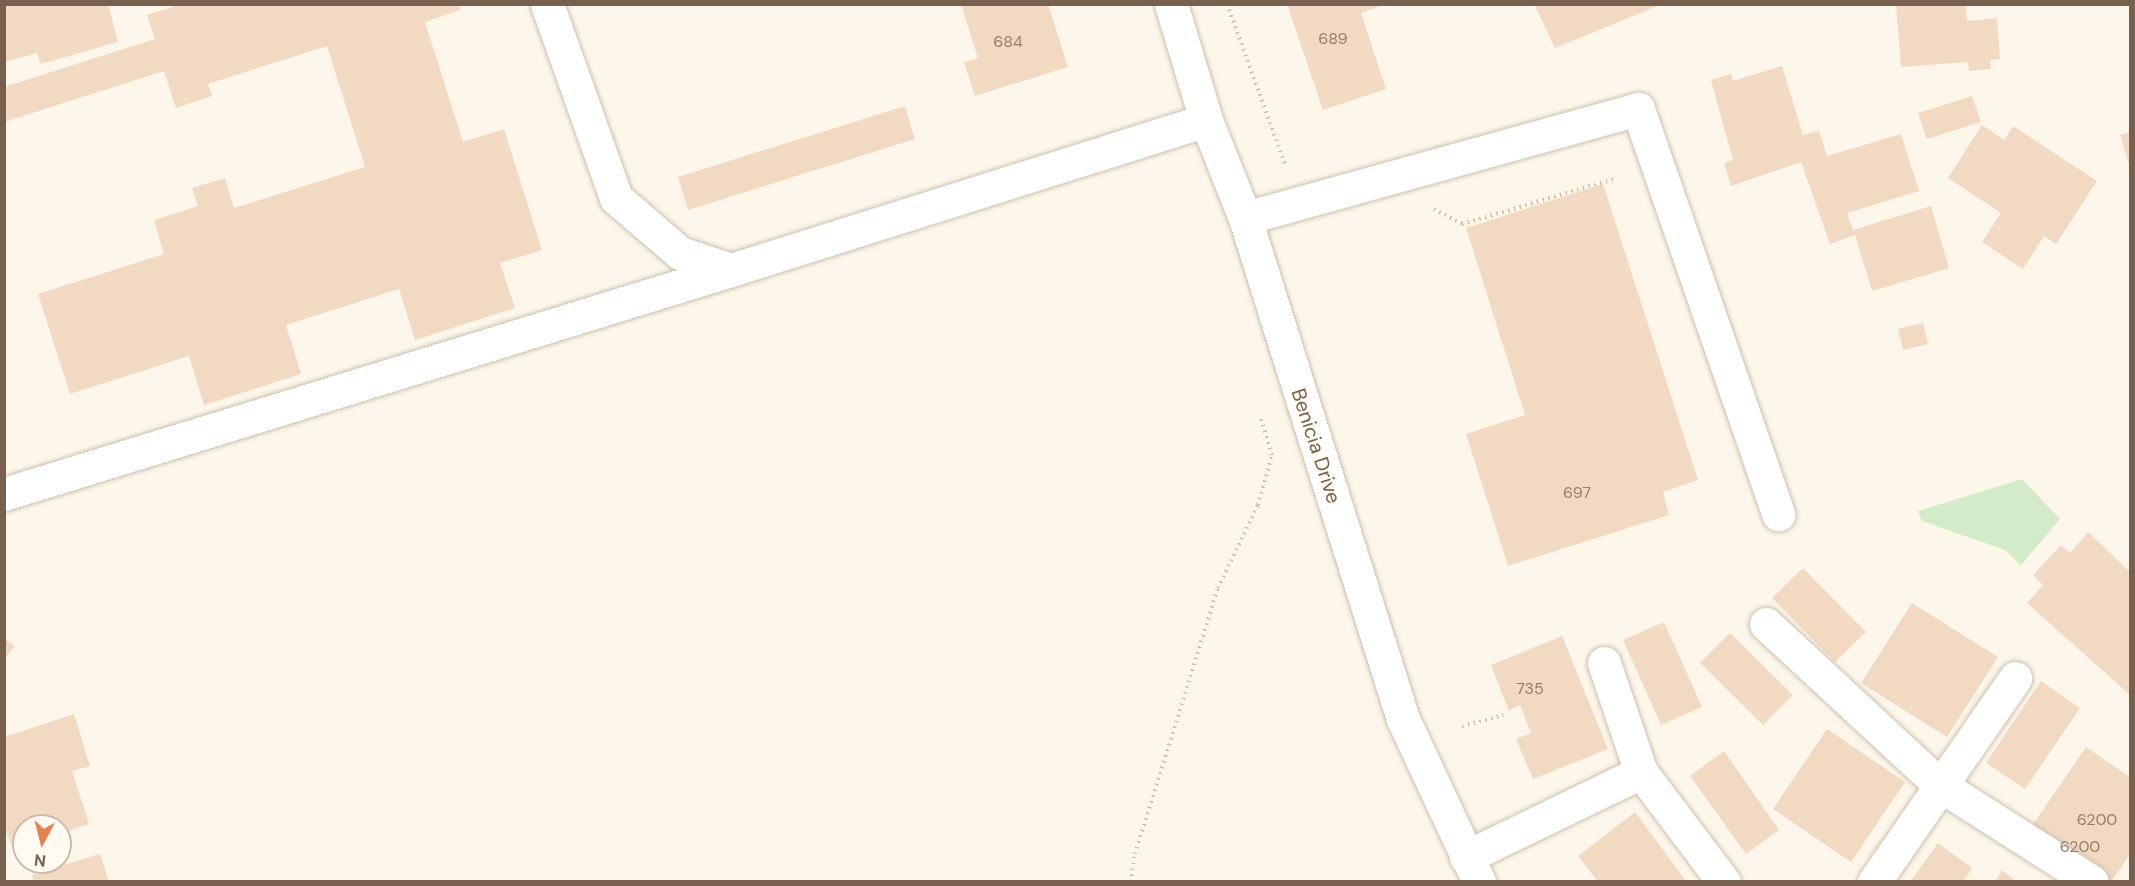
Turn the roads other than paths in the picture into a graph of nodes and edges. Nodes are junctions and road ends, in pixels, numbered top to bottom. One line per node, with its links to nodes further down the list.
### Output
1 (547, 4): 5 (street)
2 (1172, 4): 3 (street, Benicia Drive)
3 (1206, 120): 4 (street, Benicia Drive); 5 (street)
4 (1245, 218): 7 (street); 13 (street, Benicia Drive)
5 (730, 270): 6 (street)
6 (4, 494)
7 (1778, 514)
8 (1766, 624): 12 (street)
9 (1604, 663): 11 (street)
10 (2015, 678): 12 (street)
11 (1641, 772): 13 (street); 14 (street)
12 (1940, 785): 15 (street); 16 (street)
13 (1472, 869)
14 (1724, 882)
15 (1874, 882)
16 (2092, 882)

